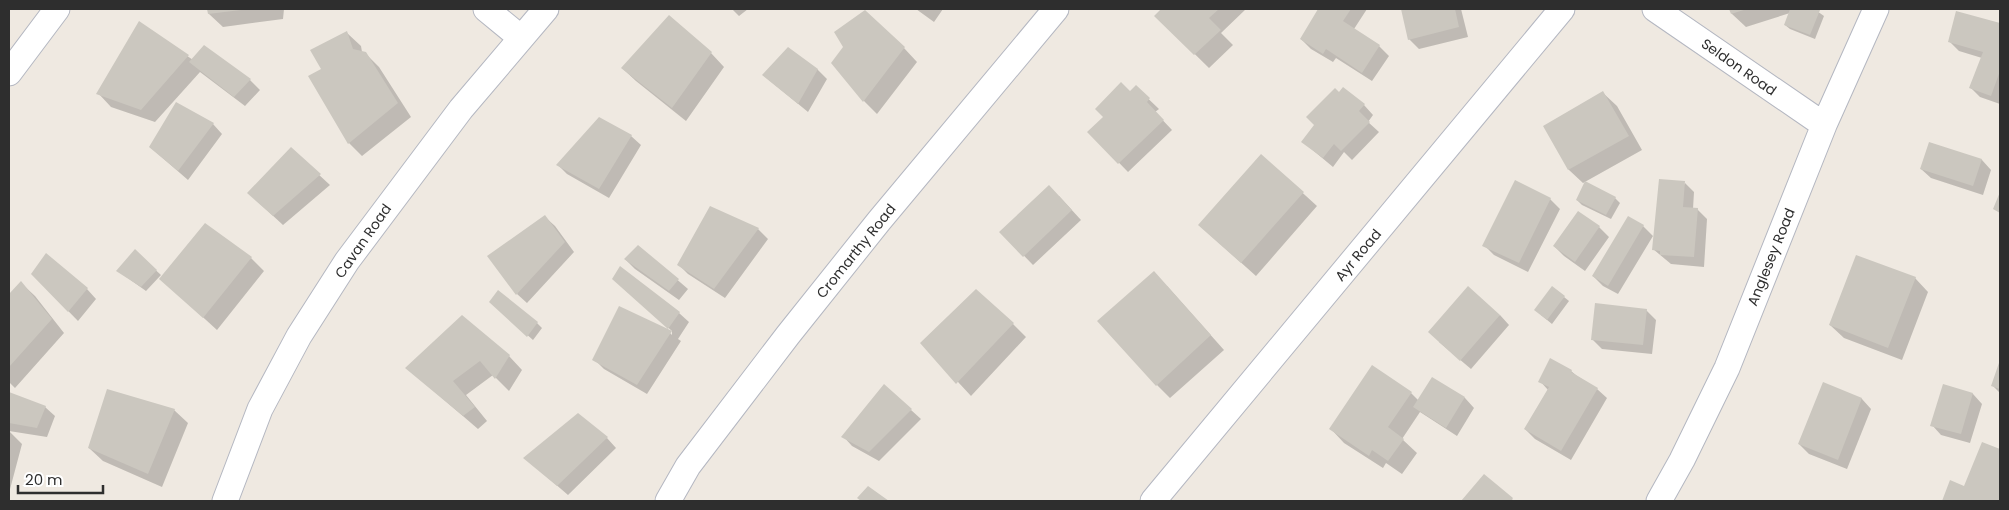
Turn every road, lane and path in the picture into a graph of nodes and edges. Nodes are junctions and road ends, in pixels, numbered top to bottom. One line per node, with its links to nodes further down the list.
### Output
1 (57, 9): 9 (street)
2 (486, 9): 8 (street)
3 (546, 9): 8 (street, Cavan Road)
4 (1056, 9): 12 (street, Cromarthy Road)
5 (1562, 9): 13 (street, Ayr Road)
6 (1655, 9): 10 (street, Seldon Road)
7 (1876, 9): 10 (street, Anglesey Road)
8 (521, 38): 11 (street, Cavan Road)
9 (9, 73)
10 (1824, 125): 14 (street, Anglesey Road)
11 (225, 501)
12 (668, 501)
13 (1153, 501)
14 (1660, 501)

